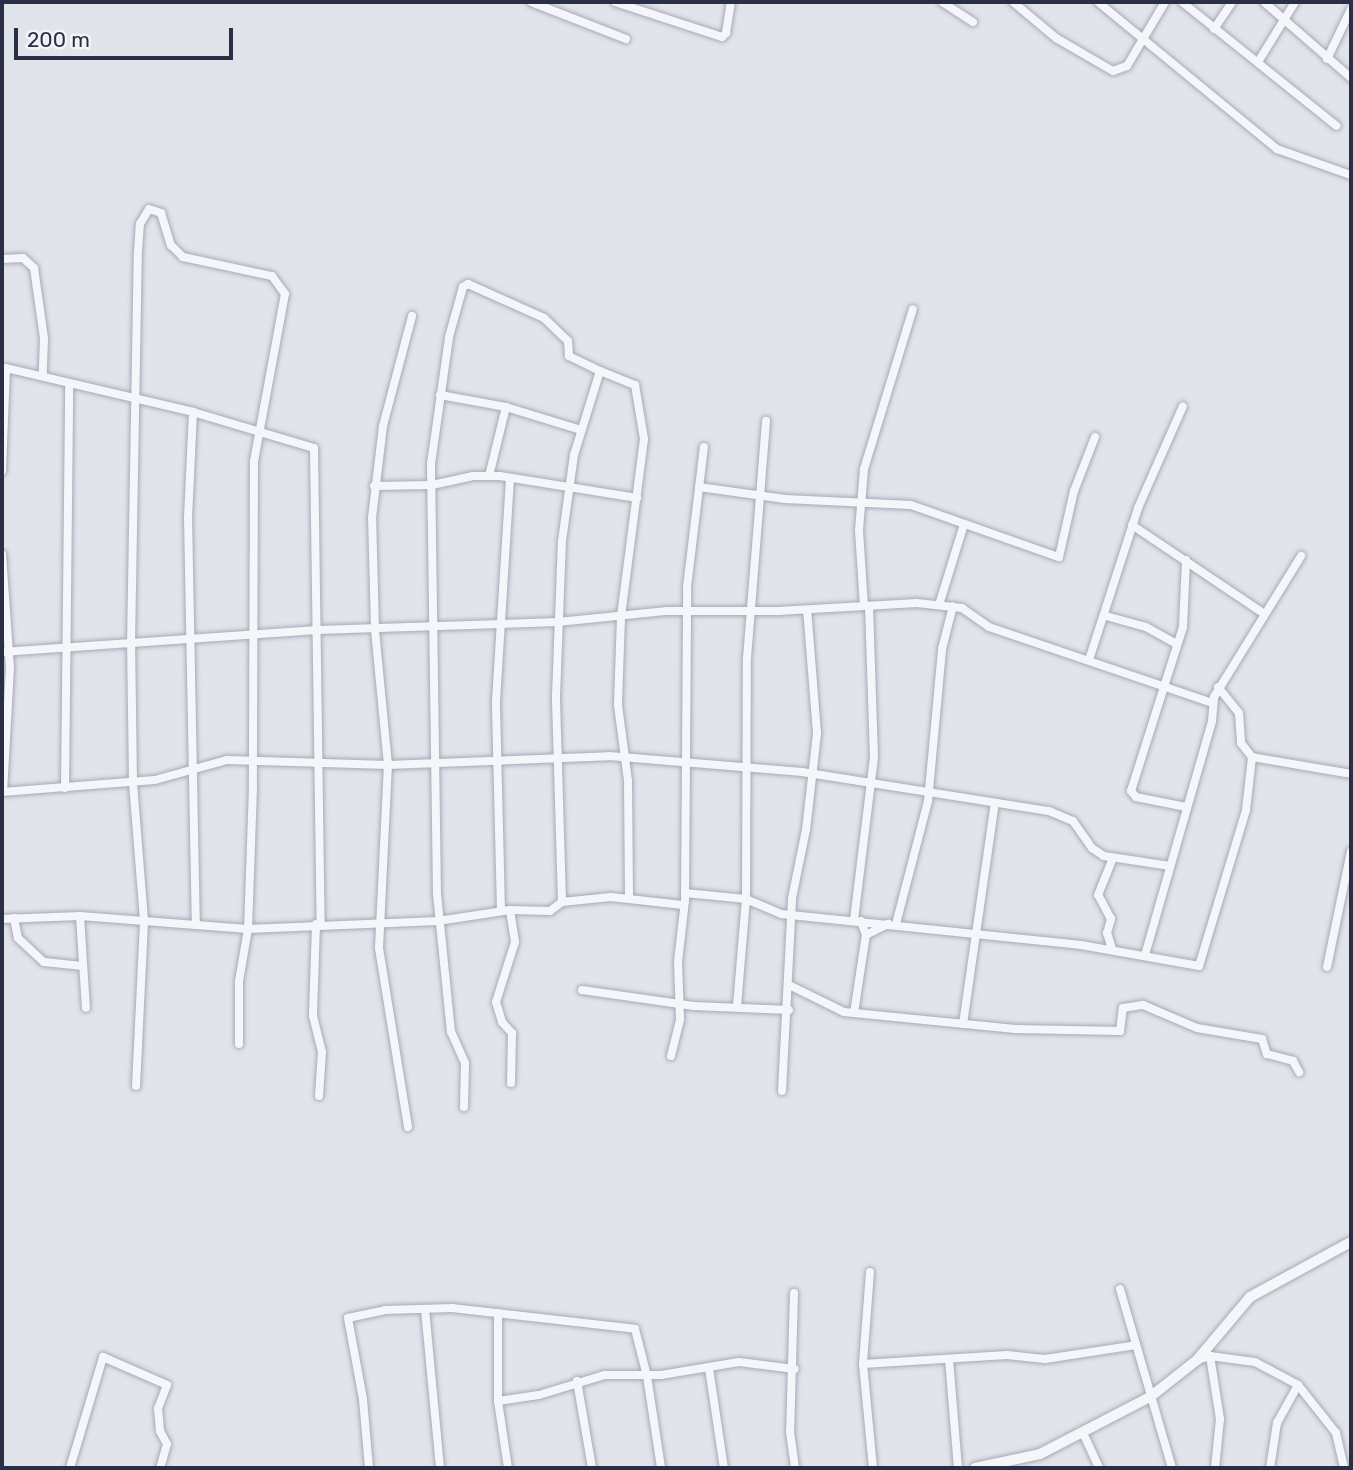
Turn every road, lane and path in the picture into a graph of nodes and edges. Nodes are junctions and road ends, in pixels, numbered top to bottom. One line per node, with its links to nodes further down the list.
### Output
1 (531, 2): 18 (street)
2 (615, 2): 12 (street)
3 (731, 2): 12 (street)
4 (942, 2): 15 (street)
5 (1013, 2): 17 (street)
6 (1098, 2): 17 (street)
7 (1165, 2): 17 (street)
8 (1182, 2): 16 (street)
9 (1232, 2): 16 (street)
10 (1264, 2): 14 (street)
11 (1294, 2): 14 (street)
12 (626, 4)
13 (1351, 9): 19 (street)
14 (1285, 20): 19 (street); 20 (street)
15 (972, 22)
16 (1214, 29): 20 (street)
17 (1143, 38): 23 (street)
18 (626, 39)
19 (1327, 59): 21 (street)
20 (1258, 62): 22 (street)
21 (1351, 78)
22 (1337, 126)
23 (1351, 175)
24 (2, 259): 29 (street)
25 (913, 309): 50 (street)
26 (412, 316): 46 (street)
27 (3, 369): 29 (street); 41 (street)
28 (600, 371): 31 (street); 37 (street); 49 (street)
29 (43, 376): 30 (street)
30 (69, 383): 32 (street); 74 (street)
31 (440, 395): 34 (street); 44 (street)
32 (135, 398): 35 (street); 38 (street); 72 (street)
33 (1183, 406): 52 (street)
34 (506, 407): 37 (street); 42 (street)
35 (193, 412): 38 (street); 71 (street)
36 (766, 421): 48 (street)
37 (581, 429): 45 (street)
38 (256, 433): 69 (street); 70 (street)
39 (1096, 437): 51 (street)
40 (704, 447): 47 (street)
41 (2, 471)
42 (489, 476): 43 (street); 44 (street)
43 (510, 478): 45 (street); 66 (street)
44 (432, 485): 46 (street); 67 (street)
45 (572, 485): 49 (street); 65 (street)
46 (374, 486): 68 (street)
47 (699, 487): 48 (street); 60 (street)
48 (757, 496): 50 (street); 61 (street)
49 (637, 498): 64 (street)
50 (860, 499): 51 (street); 57 (street)
51 (964, 524): 56 (street)
52 (1132, 525): 55 (street); 63 (street)
53 (2, 554): 75 (street)
54 (1301, 556): 62 (street)
55 (1186, 560): 62 (street); 73 (street)
56 (939, 605): 57 (street); 58 (street)
57 (866, 606): 59 (street); 94 (street)
58 (953, 606): 76 (street); 96 (street)
59 (807, 610): 61 (street); 91 (street)
60 (686, 612): 61 (street); 64 (street); 85 (street)
61 (751, 612): 90 (street)
62 (1263, 613): 78 (street)
63 (1106, 616): 73 (street); 76 (street)
64 (621, 617): 65 (street); 83 (street)
65 (558, 622): 66 (street); 81 (street)
66 (501, 625): 67 (street); 84 (street)
67 (435, 627): 68 (street); 87 (street)
68 (375, 629): 69 (street); 88 (street)
69 (317, 630): 70 (street); 86 (street)
70 (253, 635): 71 (street); 82 (street)
71 (192, 640): 72 (street); 89 (street)
72 (131, 644): 74 (street); 93 (street)
73 (1177, 644): 77 (street)
74 (68, 648): 75 (street); 95 (street)
75 (5, 651): 97 (street)
76 (1089, 660): 77 (street)
77 (1165, 686): 79 (street); 99 (street)
78 (1218, 687): 79 (street); 80 (street)
79 (1212, 703): 99 (street)
80 (1252, 757): 92 (street); 124 (street)
81 (558, 759): 83 (street); 84 (street); 106 (street)
82 (254, 760): 86 (street); 89 (street); 120 (street)
83 (626, 760): 85 (street); 104 (street)
84 (498, 761): 87 (street); 108 (street)
85 (685, 761): 90 (street); 103 (street)
86 (321, 763): 88 (street); 117 (street)
87 (435, 763): 88 (street); 115 (street)
88 (388, 765): 116 (street)
89 (196, 767): 93 (street); 119 (street)
90 (745, 768): 91 (street); 105 (street)
91 (813, 774): 94 (street); 109 (street)
92 (1351, 774)
93 (133, 782): 95 (street); 113 (street)
94 (872, 782): 96 (street); 114 (street)
95 (65, 788): 97 (street)
96 (929, 790): 98 (street); 118 (street)
97 (2, 792)
98 (995, 803): 101 (street); 122 (street)
99 (1186, 807): 102 (street)
100 (1351, 850): 126 (street)
101 (1113, 858): 102 (street); 123 (street)
102 (1170, 866): 124 (street)
103 (685, 893): 105 (street); 107 (street)
104 (629, 897): 106 (street); 107 (street)
105 (746, 899): 109 (street); 130 (street)
106 (562, 902): 108 (street)
107 (683, 905): 129 (street)
108 (505, 911): 115 (street); 138 (street)
109 (793, 914): 114 (street); 127 (street)
110 (80, 916): 111 (street); 113 (street); 125 (street)
111 (14, 918): 112 (street); 125 (street)
112 (2, 919)
113 (144, 920): 119 (street); 139 (street)
114 (858, 920): 118 (street); 121 (street)
115 (438, 921): 116 (street); 142 (street)
116 (381, 922): 117 (street); 143 (street)
117 (318, 923): 120 (street); 141 (street)
118 (892, 924): 121 (street); 122 (street)
119 (195, 925): 120 (street)
120 (248, 929): 135 (street)
121 (866, 935): 133 (street)
122 (973, 935): 123 (street); 134 (street)
123 (1112, 949): 124 (street)
124 (1145, 955)
125 (83, 966): 131 (street)
126 (1327, 967)
127 (789, 985): 132 (street); 133 (street)
128 (582, 990): 129 (street)
129 (680, 1003): 130 (street); 136 (street)
130 (737, 1006): 132 (street)
131 (86, 1008)
132 (789, 1010): 140 (street)
133 (854, 1013): 134 (street)
134 (964, 1024): 137 (street)
135 (239, 1044)
136 (671, 1056)
137 (1299, 1072)
138 (511, 1083)
139 (136, 1086)
140 (782, 1091)
141 (318, 1096)
142 (464, 1107)
143 (408, 1126)
144 (1351, 1241): 153 (street)
145 (870, 1272): 154 (street)
146 (1120, 1289): 150 (street)
147 (794, 1293): 156 (street)
148 (425, 1309): 149 (street); 166 (street); 167 (street)
149 (498, 1313): 157 (street); 161 (street)
150 (1136, 1345): 152 (street); 160 (street)
151 (1210, 1356): 153 (street); 159 (street); 178 (street)
152 (950, 1359): 154 (street); 174 (street)
153 (1197, 1360): 160 (street)
154 (863, 1364): 173 (street)
155 (709, 1368): 156 (street); 157 (street); 171 (street)
156 (795, 1369): 172 (street)
157 (647, 1376): 158 (street); 170 (street)
158 (577, 1381): 161 (street); 169 (street)
159 (1298, 1385): 179 (street); 180 (street)
160 (1150, 1397): 162 (street); 177 (street)
161 (498, 1401): 168 (street)
162 (1083, 1433): 163 (street); 176 (street)
163 (1013, 1465): 175 (street)
164 (69, 1468): 165 (street)
165 (160, 1468)
166 (369, 1468)
167 (439, 1468)
168 (508, 1468)
169 (592, 1468)
170 (661, 1468)
171 (724, 1468)
172 (795, 1468)
173 (873, 1468)
174 (958, 1468)
175 (975, 1468)
176 (1099, 1468)
177 (1172, 1468)
178 (1215, 1468)
179 (1270, 1468)
180 (1344, 1468)

